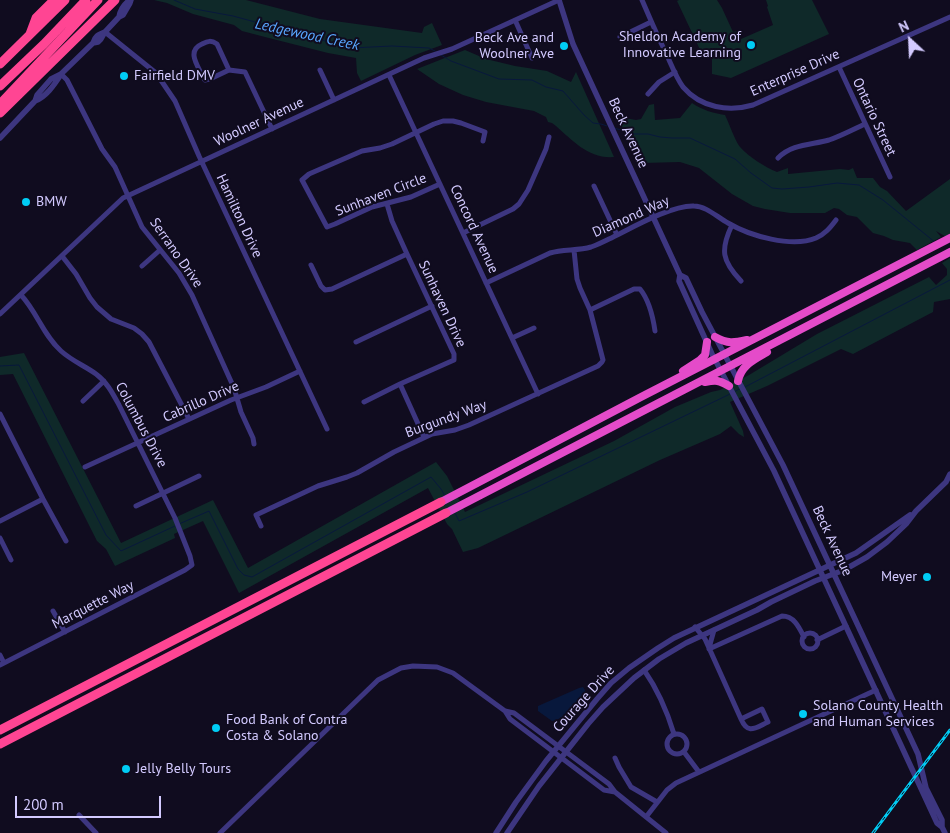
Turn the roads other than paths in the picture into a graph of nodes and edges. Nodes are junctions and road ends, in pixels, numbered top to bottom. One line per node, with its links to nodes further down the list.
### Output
1 (54, 0): 13 (highway)
2 (65, 0): 13 (highway)
3 (86, 0): 23 (highway)
4 (98, 0): 26 (highway)
5 (115, 0): 27 (highway)
6 (130, 0): 12 (street)
7 (559, 0): 10 (street, Woolner Avenue); 41 (street, Beck Avenue)
8 (642, 0): 11 (street, Enterprise Drive)
9 (950, 17): 17 (street, Enterprise Drive)
10 (515, 20): 15 (street); 22 (street, Woolner Avenue)
11 (652, 22): 14 (street); 20 (street, Enterprise Drive)
12 (105, 32): 21 (street); 35 (street, Hamilton Drive)
13 (30, 36): 16 (highway)
14 (620, 36)
15 (532, 58)
16 (0, 64)
17 (839, 67): 20 (street, Enterprise Drive); 28 (street, Ontario Street)
18 (229, 70): 18 (street); 29 (street)
19 (320, 70): 25 (street)
20 (674, 72): 24 (street)
21 (61, 74): 32 (street); 39 (street, Serrano Drive)
22 (389, 75): 25 (street, Woolner Avenue); 30 (street, Concord Avenue)
23 (0, 86)
24 (648, 94)
25 (334, 100): 29 (street, Woolner Avenue)
26 (0, 104)
27 (0, 113)
28 (865, 124): 34 (street); 36 (street, Ontario Street)
29 (272, 129): 35 (street, Woolner Avenue)
30 (416, 132): 33 (street); 37 (street, Concord Avenue); 40 (street, Sunhaven Circle)
31 (549, 137): 44 (street)
32 (0, 138)
33 (483, 141)
34 (778, 158)
35 (202, 162): 39 (street, Woolner Avenue); 72 (street, Hamilton Drive)
36 (890, 177)
37 (440, 184): 40 (street, Sunhaven Circle); 44 (street, Concord Avenue)
38 (594, 186): 45 (street)
39 (128, 195): 47 (street, Serrano Drive); 51 (street, Woolner Avenue)
40 (387, 204): 50 (street, Sunhaven Drive)
41 (654, 218): 43 (street, Diamond Way); 45 (street, Diamond Way); 54 (street, Beck Avenue)
42 (836, 220): 43 (street, Diamond Way)
43 (732, 225): 55 (street)
44 (463, 232): 56 (street, Concord Avenue)
45 (617, 235): 48 (street, Diamond Way)
46 (947, 240): 66 (highway)
47 (160, 250): 53 (street); 80 (street, Serrano Drive)
48 (574, 250): 56 (street, Diamond Way); 59 (street, Burgundy Way)
49 (950, 252): 63 (highway)
50 (407, 254): 52 (street); 58 (street, Sunhaven Drive)
51 (62, 256): 57 (street, Woolner Avenue); 85 (street)
52 (311, 265)
53 (142, 266)
54 (680, 275): 64 (street, Beck Avenue); 68 (street, Beck Avenue)
55 (741, 281)
56 (486, 283): 65 (street, Concord Avenue)
57 (21, 295): 60 (street, Woolner Avenue); 74 (street, Columbus Drive)
58 (432, 306): 67 (street); 77 (street, Sunhaven Drive)
59 (590, 310): 62 (street); 79 (street, Burgundy Way)
60 (0, 314)
61 (534, 328): 65 (street)
62 (655, 331)
63 (792, 333): 71 (highway); 75 (highway)
64 (715, 337): 66 (highway); 69 (street, Beck Avenue)
65 (512, 338): 79 (street, Concord Avenue)
66 (757, 339): 69 (highway)
67 (356, 342)
68 (707, 342): 70 (street, Beck Avenue); 81 (highway)
69 (725, 355): 70 (highway); 71 (street, Beck Avenue)
70 (715, 360): 73 (street, Beck Avenue); 81 (highway)
71 (730, 366): 73 (highway); 75 (street, Beck Avenue)
72 (300, 371): 80 (street, Cabrillo Drive); 86 (street, Hamilton Drive)
73 (721, 371): 76 (highway); 78 (street, Beck Avenue)
74 (104, 381): 82 (street); 88 (street, Columbus Drive)
75 (738, 381): 105 (street, Beck Avenue)
76 (698, 382): 78 (highway); 98 (highway)
77 (400, 384): 83 (street); 87 (street)
78 (729, 386): 106 (street, Beck Avenue)
79 (538, 394): 87 (street, Burgundy Way)
80 (237, 397): 85 (street, Cabrillo Drive); 89 (street, Serrano Drive)
81 (642, 397): 95 (highway)
82 (83, 401)
83 (364, 402)
84 (0, 414): 94 (street)
85 (189, 419): 88 (street, Cabrillo Drive)
86 (327, 429)
87 (424, 437): 100 (street, Burgundy Way)
88 (138, 443): 90 (street, Cabrillo Drive); 93 (street, Columbus Drive)
89 (254, 444)
90 (85, 467)
91 (950, 474): 97 (street)
92 (199, 476): 93 (street)
93 (163, 493): 96 (street); 104 (street, Columbus Drive)
94 (43, 499): 99 (street); 102 (street)
95 (441, 502): 125 (highway)
96 (136, 506)
97 (916, 511): 105 (street, Courage Drive); 107 (street, Courage Drive)
98 (446, 514): 124 (highway)
99 (0, 521)
100 (261, 526)
101 (0, 538): 103 (street)
102 (66, 541)
103 (11, 560)
104 (192, 565): 113 (street, Marquette Way)
105 (830, 565): 106 (street, Courage Drive); 107 (street, Beck Avenue)
106 (820, 569): 108 (street, Beck Avenue); 111 (street, Courage Drive)
107 (834, 574): 108 (street, Courage Drive); 140 (street, Beck Avenue)
108 (824, 578): 110 (street, Beck Avenue); 112 (street, Courage Drive)
109 (53, 611): 113 (street)
110 (846, 626): 116 (street); 121 (street, Beck Avenue)
111 (695, 627): 114 (street); 128 (street, Courage Drive)
112 (714, 630): 114 (street, Courage Drive); 117 (street)
113 (65, 632): 119 (street, Marquette Way)
114 (701, 635): 117 (street); 120 (street, Courage Drive)
115 (804, 637): 116 (street); 116 (street); 117 (street)
116 (817, 640)
117 (709, 649): 123 (street)
118 (0, 655): 119 (street)
119 (2, 664)
120 (644, 670): 126 (street); 131 (street, Courage Drive)
121 (876, 690): 135 (street); 140 (street, Beck Avenue)
122 (505, 711): 128 (street); 130 (street); 142 (street)
123 (741, 719): 123 (street)
124 (35, 725): 127 (highway); 129 (highway)
125 (3, 728)
126 (674, 734): 132 (street); 132 (street)
127 (0, 744)
128 (558, 746): 130 (street, Courage Drive); 131 (street)
129 (0, 749)
130 (553, 752): 133 (street); 143 (street, Courage Drive)
131 (566, 752): 133 (street, Courage Drive); 136 (street)
132 (684, 752): 135 (street)
133 (561, 758): 136 (street); 144 (street, Courage Drive)
134 (615, 758): 137 (street)
135 (699, 772): 137 (street)
136 (615, 792): 139 (street)
137 (657, 802): 139 (street)
138 (79, 815): 141 (street)
139 (646, 816): 145 (street)
140 (943, 830)
141 (96, 833)
142 (220, 833)
143 (496, 833)
144 (507, 833)
145 (666, 833)

